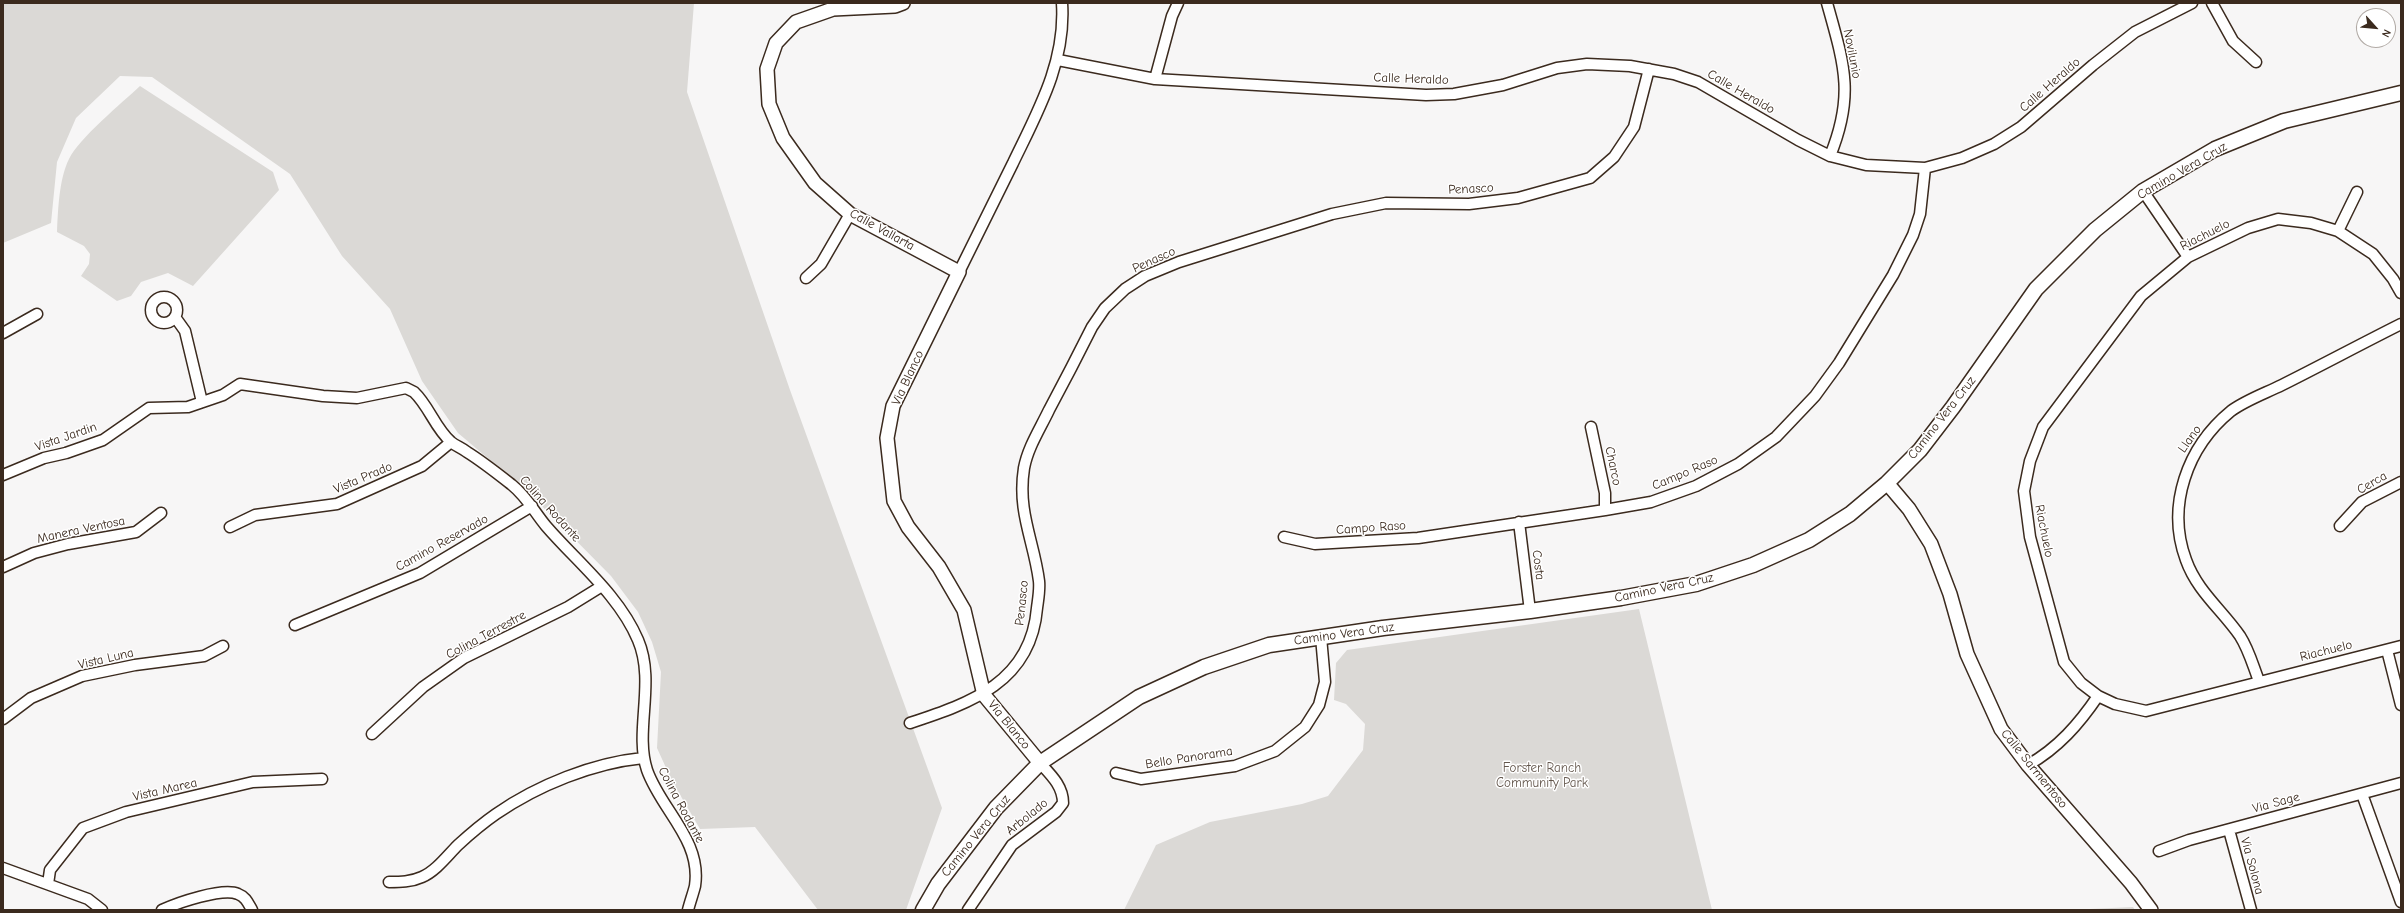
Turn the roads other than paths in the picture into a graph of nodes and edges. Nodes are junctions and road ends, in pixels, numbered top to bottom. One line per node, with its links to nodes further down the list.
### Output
1 (903, 3): 17 (street, Calle Vallarta)
2 (1062, 3): 8 (street, Via Blanco)
3 (1178, 3): 11 (street)
4 (1827, 3): 13 (street, Novilunio)
5 (2192, 3): 7 (street, Calle Heraldo)
6 (2212, 3): 9 (street)
7 (2173, 7): 14 (street, Calle Heraldo)
8 (1058, 60): 11 (street, Calle Heraldo); 20 (street, Via Blanco)
9 (2256, 62)
10 (1649, 69): 11 (street, Calle Heraldo); 13 (street, Calle Heraldo); 49 (street, Penasco)
11 (1155, 78)
12 (2401, 93): 15 (main road, Camino Vera Cruz)
13 (1830, 156): 14 (street, Calle Heraldo)
14 (1925, 168): 34 (street, Campo Raso)
15 (2143, 191): 19 (street); 32 (main road, Camino Vera Cruz)
16 (2356, 192): 18 (street)
17 (850, 214): 20 (street, Calle Vallarta); 21 (street)
18 (2338, 231): 19 (street, Riachuelo); 22 (street, Riachuelo)
19 (2188, 257): 50 (street, Riachuelo)
20 (960, 272): 49 (street, Via Blanco)
21 (806, 278)
22 (2401, 294)
23 (37, 314): 26 (street)
24 (175, 316): 27 (street)
25 (2401, 324): 48 (street, Llano)
26 (3, 333)
27 (202, 402): 29 (street, Colina Rodante); 30 (street, Vista Jardin)
28 (1591, 427): 34 (street, Charco)
29 (451, 442): 33 (street, Colina Rodante); 38 (street, Vista Prado)
30 (3, 475)
31 (2401, 482): 37 (street, Cerca)
32 (1887, 483): 42 (main road, Camino Vera Cruz); 57 (street, Calle Sarmentoso)
33 (532, 506): 41 (street, Colina Rodante); 43 (street, Camino Reservado)
34 (1604, 510): 36 (street, Campo Raso)
35 (161, 513): 40 (street, Manera Ventosa)
36 (1519, 522): 39 (street, Campo Raso); 42 (street, Costa)
37 (2340, 526)
38 (230, 527)
39 (1284, 537)
40 (3, 567)
41 (602, 586): 54 (street, Colina Terrestre); 55 (street, Colina Rodante)
42 (1530, 611): 44 (main road, Camino Vera Cruz)
43 (295, 625)
44 (1321, 637): 56 (main road, Camino Vera Cruz); 58 (street, Bello Panorama)
45 (223, 646): 52 (street, Vista Luna)
46 (2401, 646): 47 (street, Riachuelo)
47 (2386, 650): 48 (street, Riachuelo); 51 (street)
48 (2259, 681): 50 (street, Riachuelo)
49 (984, 695): 53 (street, Penasco); 56 (street, Via Blanco)
50 (2098, 696): 57 (street)
51 (2401, 705)
52 (3, 719)
53 (910, 723)
54 (372, 734)
55 (643, 758): 65 (street); 71 (street, Colina Rodante)
56 (1040, 763): 72 (main road, Camino Vera Cruz); 73 (street, Arbolado)
57 (2028, 765): 74 (street, Calle Sarmentoso)
58 (1116, 773)
59 (322, 778): 66 (street, Vista Marea)
60 (2401, 783): 61 (street, Via Sage)
61 (2362, 794): 62 (street, Via Sage); 67 (street)
62 (2229, 830): 63 (street, Via Sage); 75 (street, Via Solona)
63 (2159, 851)
64 (3, 868): 66 (street)
65 (389, 882)
66 (48, 884): 68 (street)
67 (2401, 902)
68 (102, 910)
69 (162, 910): 70 (street)
70 (252, 910)
71 (688, 910)
72 (923, 910)
73 (968, 910)
74 (2150, 910)
75 (2251, 910)

